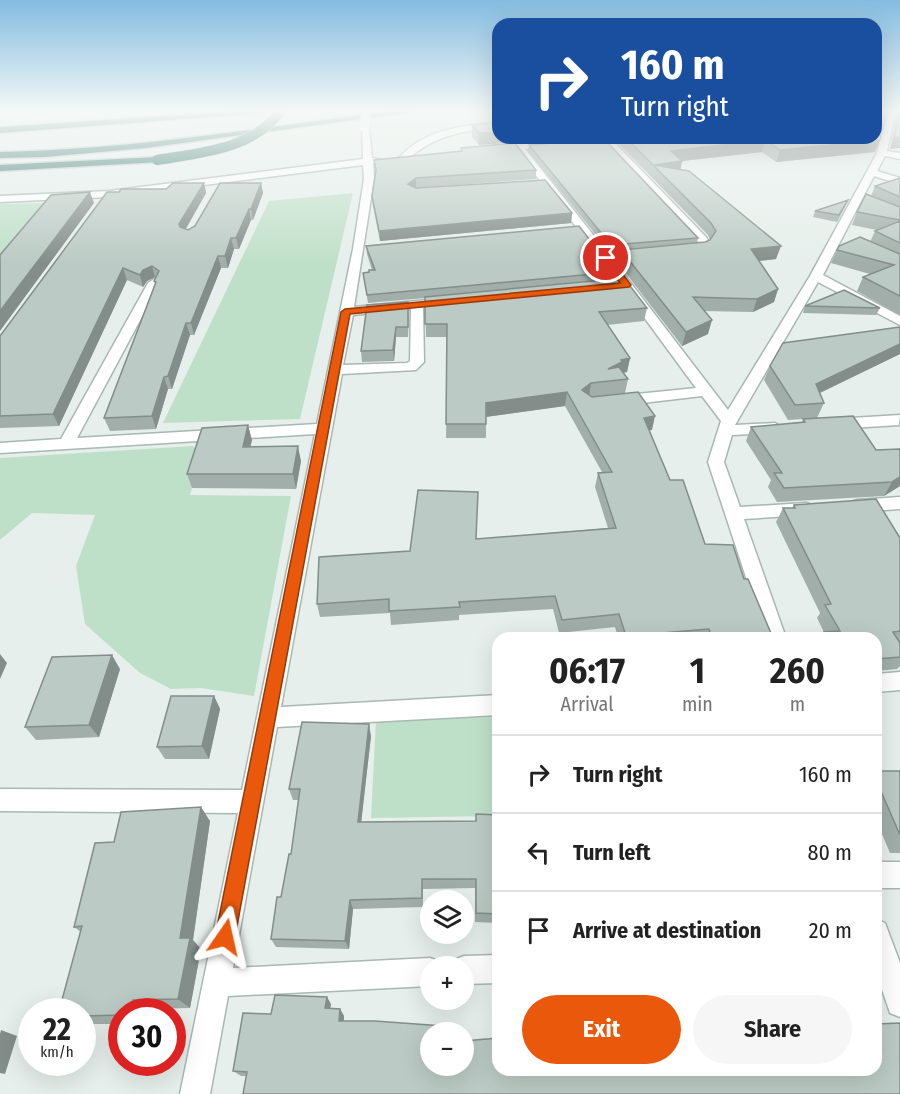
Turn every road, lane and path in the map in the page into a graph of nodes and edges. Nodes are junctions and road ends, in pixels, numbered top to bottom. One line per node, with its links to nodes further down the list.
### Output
1 (136, 161): 7 (highway, bridge)
2 (366, 161): 9 (street)
3 (386, 161): 18 (street)
4 (527, 161): 21 (street)
5 (627, 161): 13 (street)
6 (877, 161): 8 (street)
7 (0, 168)
8 (871, 172): 10 (street); 14 (street)
9 (222, 180): 11 (street); 12 (street)
10 (900, 181)
11 (214, 196)
12 (0, 199)
13 (677, 252)
14 (816, 276): 19 (street); 25 (street)
15 (154, 283): 28 (street)
16 (464, 300): 17 (street)
17 (417, 305): 18 (street); 20 (street)
18 (345, 312): 20 (street)
19 (900, 321)
20 (334, 370): 27 (street)
21 (704, 391): 22 (street); 25 (street)
22 (600, 402)
23 (899, 420): 24 (street)
24 (819, 425)
25 (728, 426): 26 (street); 31 (street)
26 (796, 426)
27 (323, 429): 28 (street); 36 (street)
28 (67, 443): 29 (street)
29 (0, 448)
30 (900, 503): 31 (street)
31 (733, 514): 32 (street)
32 (774, 632)
33 (900, 681): 34 (street)
34 (882, 682)
35 (492, 705): 36 (street)
36 (267, 718): 38 (street)
37 (0, 800): 38 (street)
38 (251, 802): 45 (street)
39 (900, 874): 40 (street)
40 (882, 875)
41 (882, 955): 46 (street)
42 (492, 969): 43 (street)
43 (474, 970)
44 (420, 972): 45 (street)
45 (216, 982): 47 (street)
46 (900, 1003)
47 (195, 1094)

